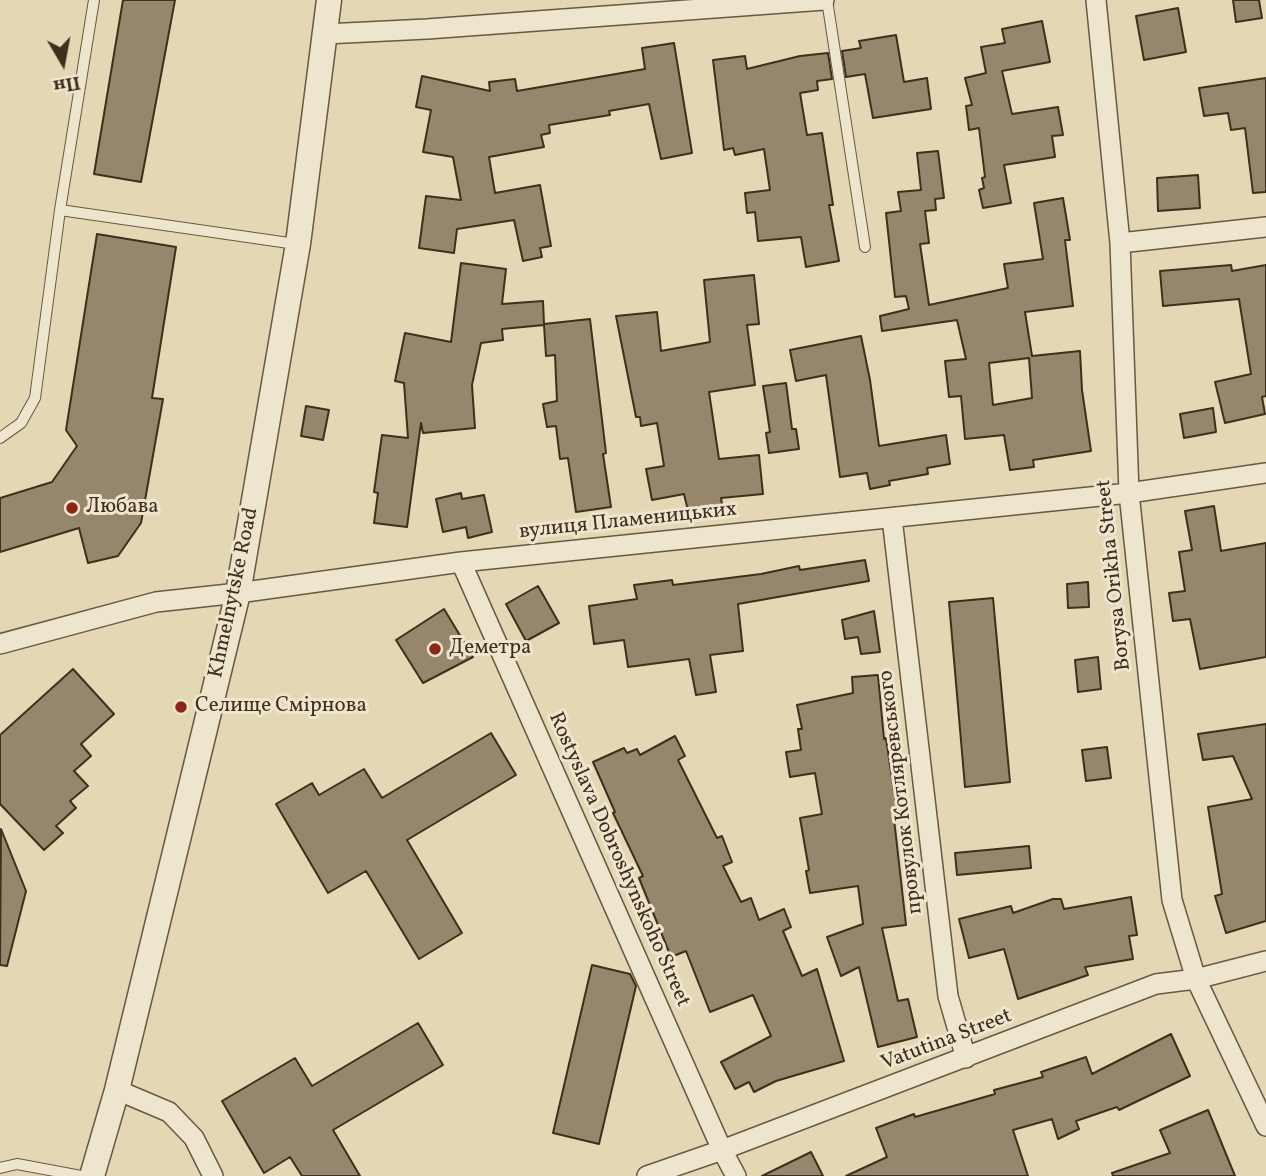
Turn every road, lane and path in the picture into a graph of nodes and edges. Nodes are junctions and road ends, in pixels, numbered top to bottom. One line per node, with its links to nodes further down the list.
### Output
1 (94, 0): 7 (lane)
2 (329, 0): 6 (street, Khmelnytske Road)
3 (826, 0): 5 (street); 11 (lane)
4 (1096, 0): 9 (street, Borysa Orikha Street)
5 (756, 3): 6 (street)
6 (325, 34): 10 (street, Khmelnytske Road)
7 (60, 210): 10 (lane); 12 (lane)
8 (1266, 228): 9 (street)
9 (1120, 243): 14 (street, Borysa Orikha Street)
10 (298, 244): 17 (street, Khmelnytske Road)
11 (865, 247)
12 (0, 438)
13 (1266, 473): 14 (street, вулиця Пламеницьких)
14 (1129, 492): 15 (street, вулиця Пламеницьких); 20 (street, Borysa Orikha Street)
15 (892, 517): 16 (street, вулиця Пламеницьких); 21 (street, провулок Котляревського)
16 (461, 562): 17 (street, вулиця Пламеницьких); 24 (street, Rostyslava Dobroshynskoho Street)
17 (238, 593): 18 (street, вулиця Пламеницьких); 22 (street, Khmelnytske Road)
18 (0, 644)
19 (1266, 961): 20 (street, Vatutina Street)
20 (1196, 979): 21 (street, Vatutina Street); 23 (street, Borysa Orikha Street)
21 (966, 1058): 24 (street, Vatutina Street)
22 (117, 1090): 27 (street, Khmelnytske Road); 28 (street)
23 (1266, 1126)
24 (722, 1150): 29 (street, Vatutina Street); 30 (street, Rostyslava Dobroshynskoho Street)
25 (0, 1168): 26 (lane)
26 (81, 1176)
27 (92, 1176)
28 (213, 1176)
29 (647, 1176)
30 (736, 1176)

